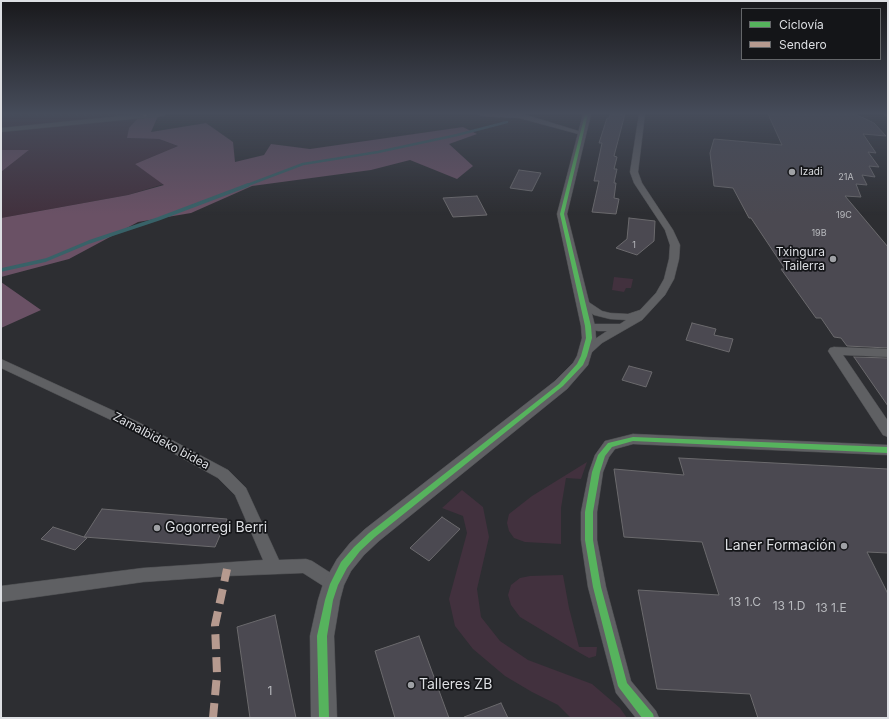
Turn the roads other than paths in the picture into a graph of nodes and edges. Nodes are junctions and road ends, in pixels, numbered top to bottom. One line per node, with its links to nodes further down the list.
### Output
1 (578, 148): 3 (street)
2 (637, 148): 4 (street)
3 (583, 303): 4 (street); 5 (street)
4 (626, 320): 5 (street); 6 (street)
5 (588, 326): 6 (street)
6 (587, 350): 12 (street)
7 (888, 353): 9 (street)
8 (1, 363): 11 (street, Zamalbideko bidea)
9 (888, 432)
10 (888, 450): 15 (street)
11 (274, 567): 12 (street); 13 (street)
12 (334, 584): 14 (street)
13 (1, 594)
14 (324, 718)
15 (649, 718)

